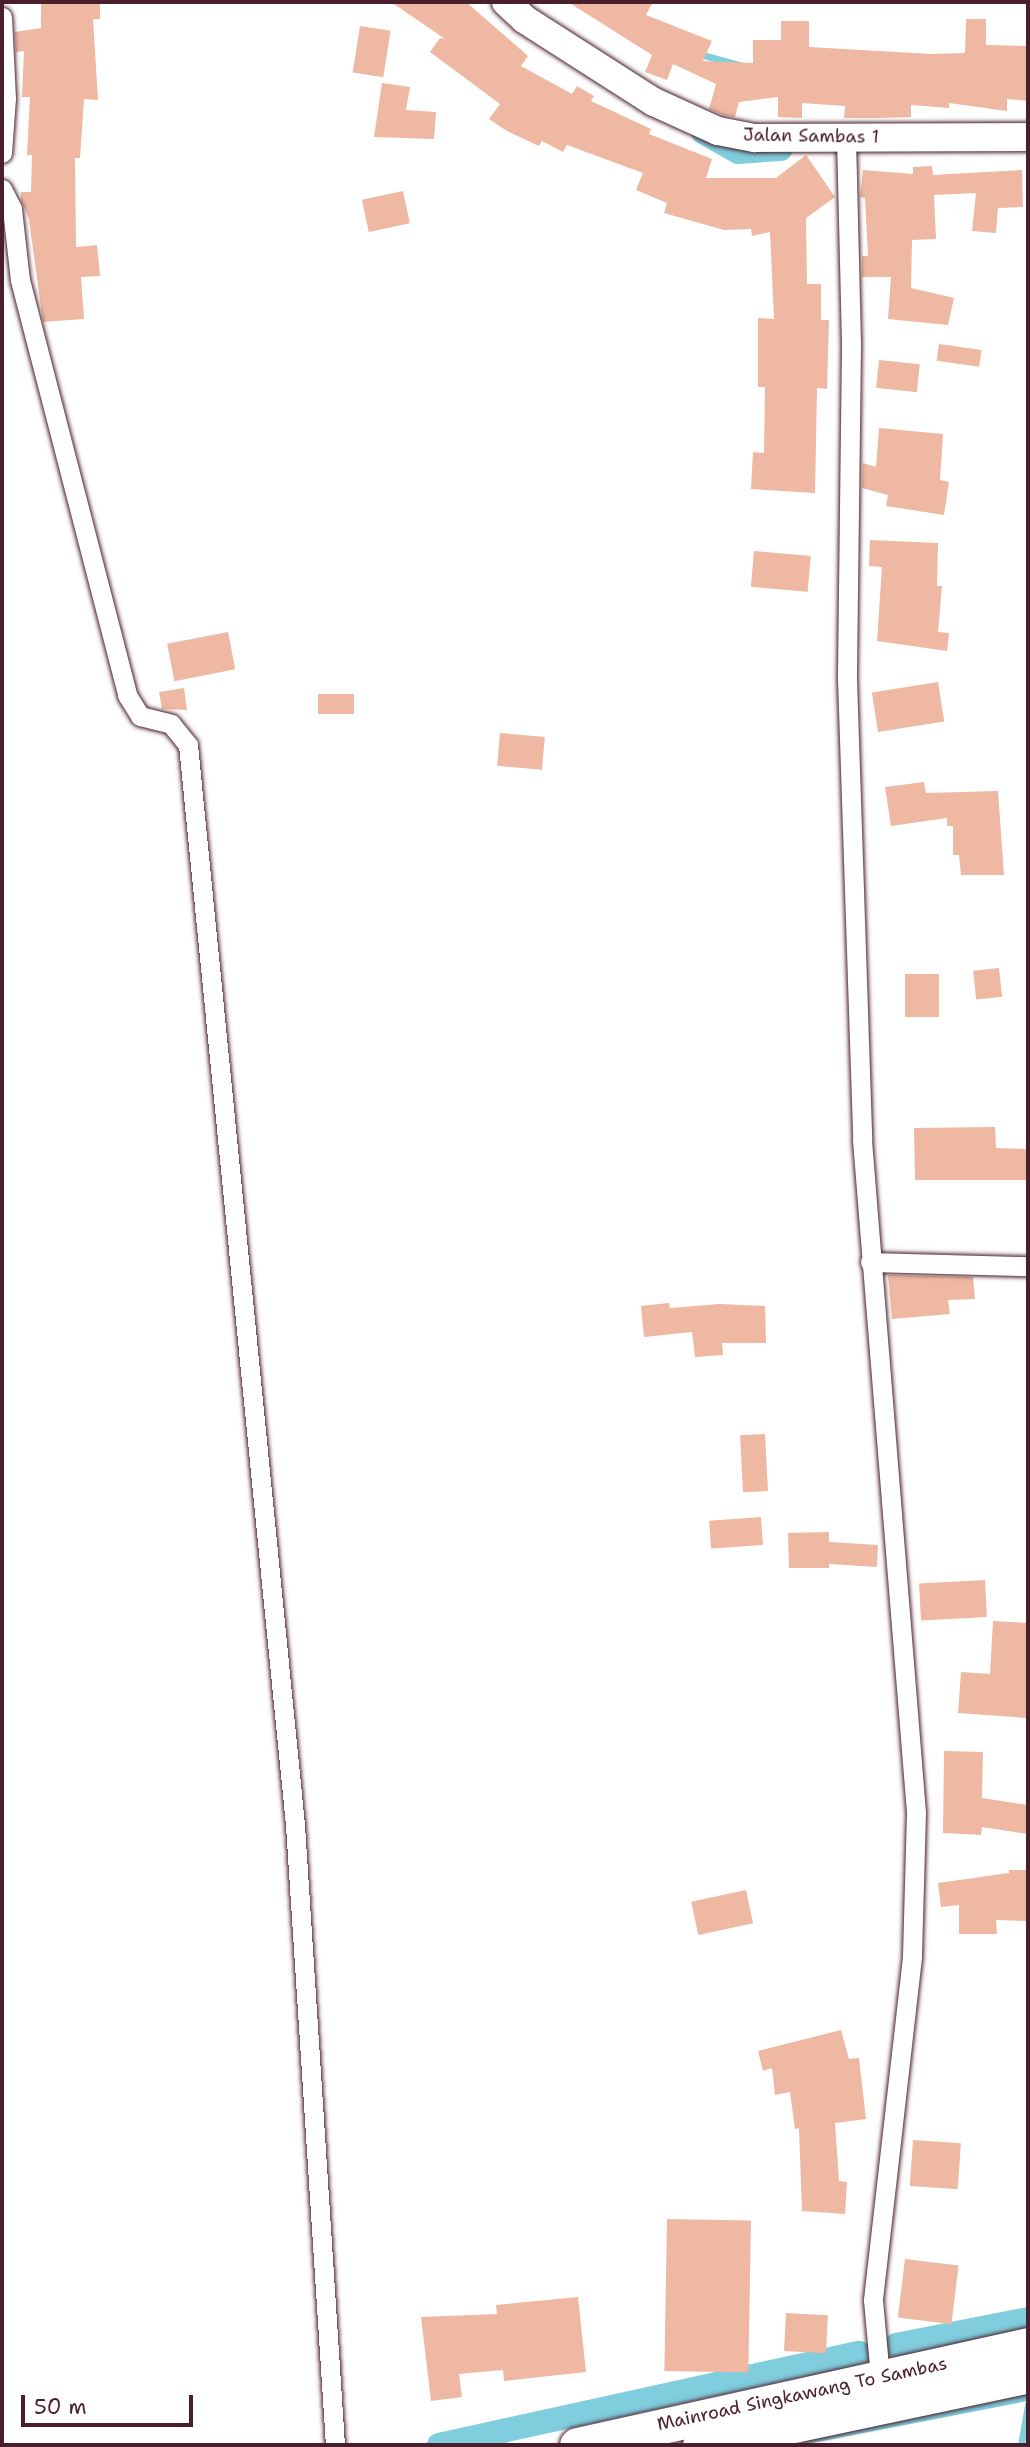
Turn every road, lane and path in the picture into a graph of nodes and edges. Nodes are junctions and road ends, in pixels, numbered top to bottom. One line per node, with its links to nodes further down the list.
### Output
1 (506, 2): 4 (street, Jalan Sambas 1)
2 (2, 17): 5 (street)
3 (1028, 137): 4 (street, Jalan Sambas 1)
4 (846, 138): 7 (street)
5 (2, 153)
6 (2, 189): 12 (street)
7 (870, 1262): 8 (street); 11 (street)
8 (1028, 1266)
9 (1028, 2345): 11 (highway, Mainroad Singkawang To Sambas)
10 (1028, 2375): 14 (highway, Mainroad Singkawang To Sambas)
11 (880, 2377): 13 (highway, Mainroad Singkawang To Sambas)
12 (335, 2445)
13 (577, 2445)
14 (701, 2445)

